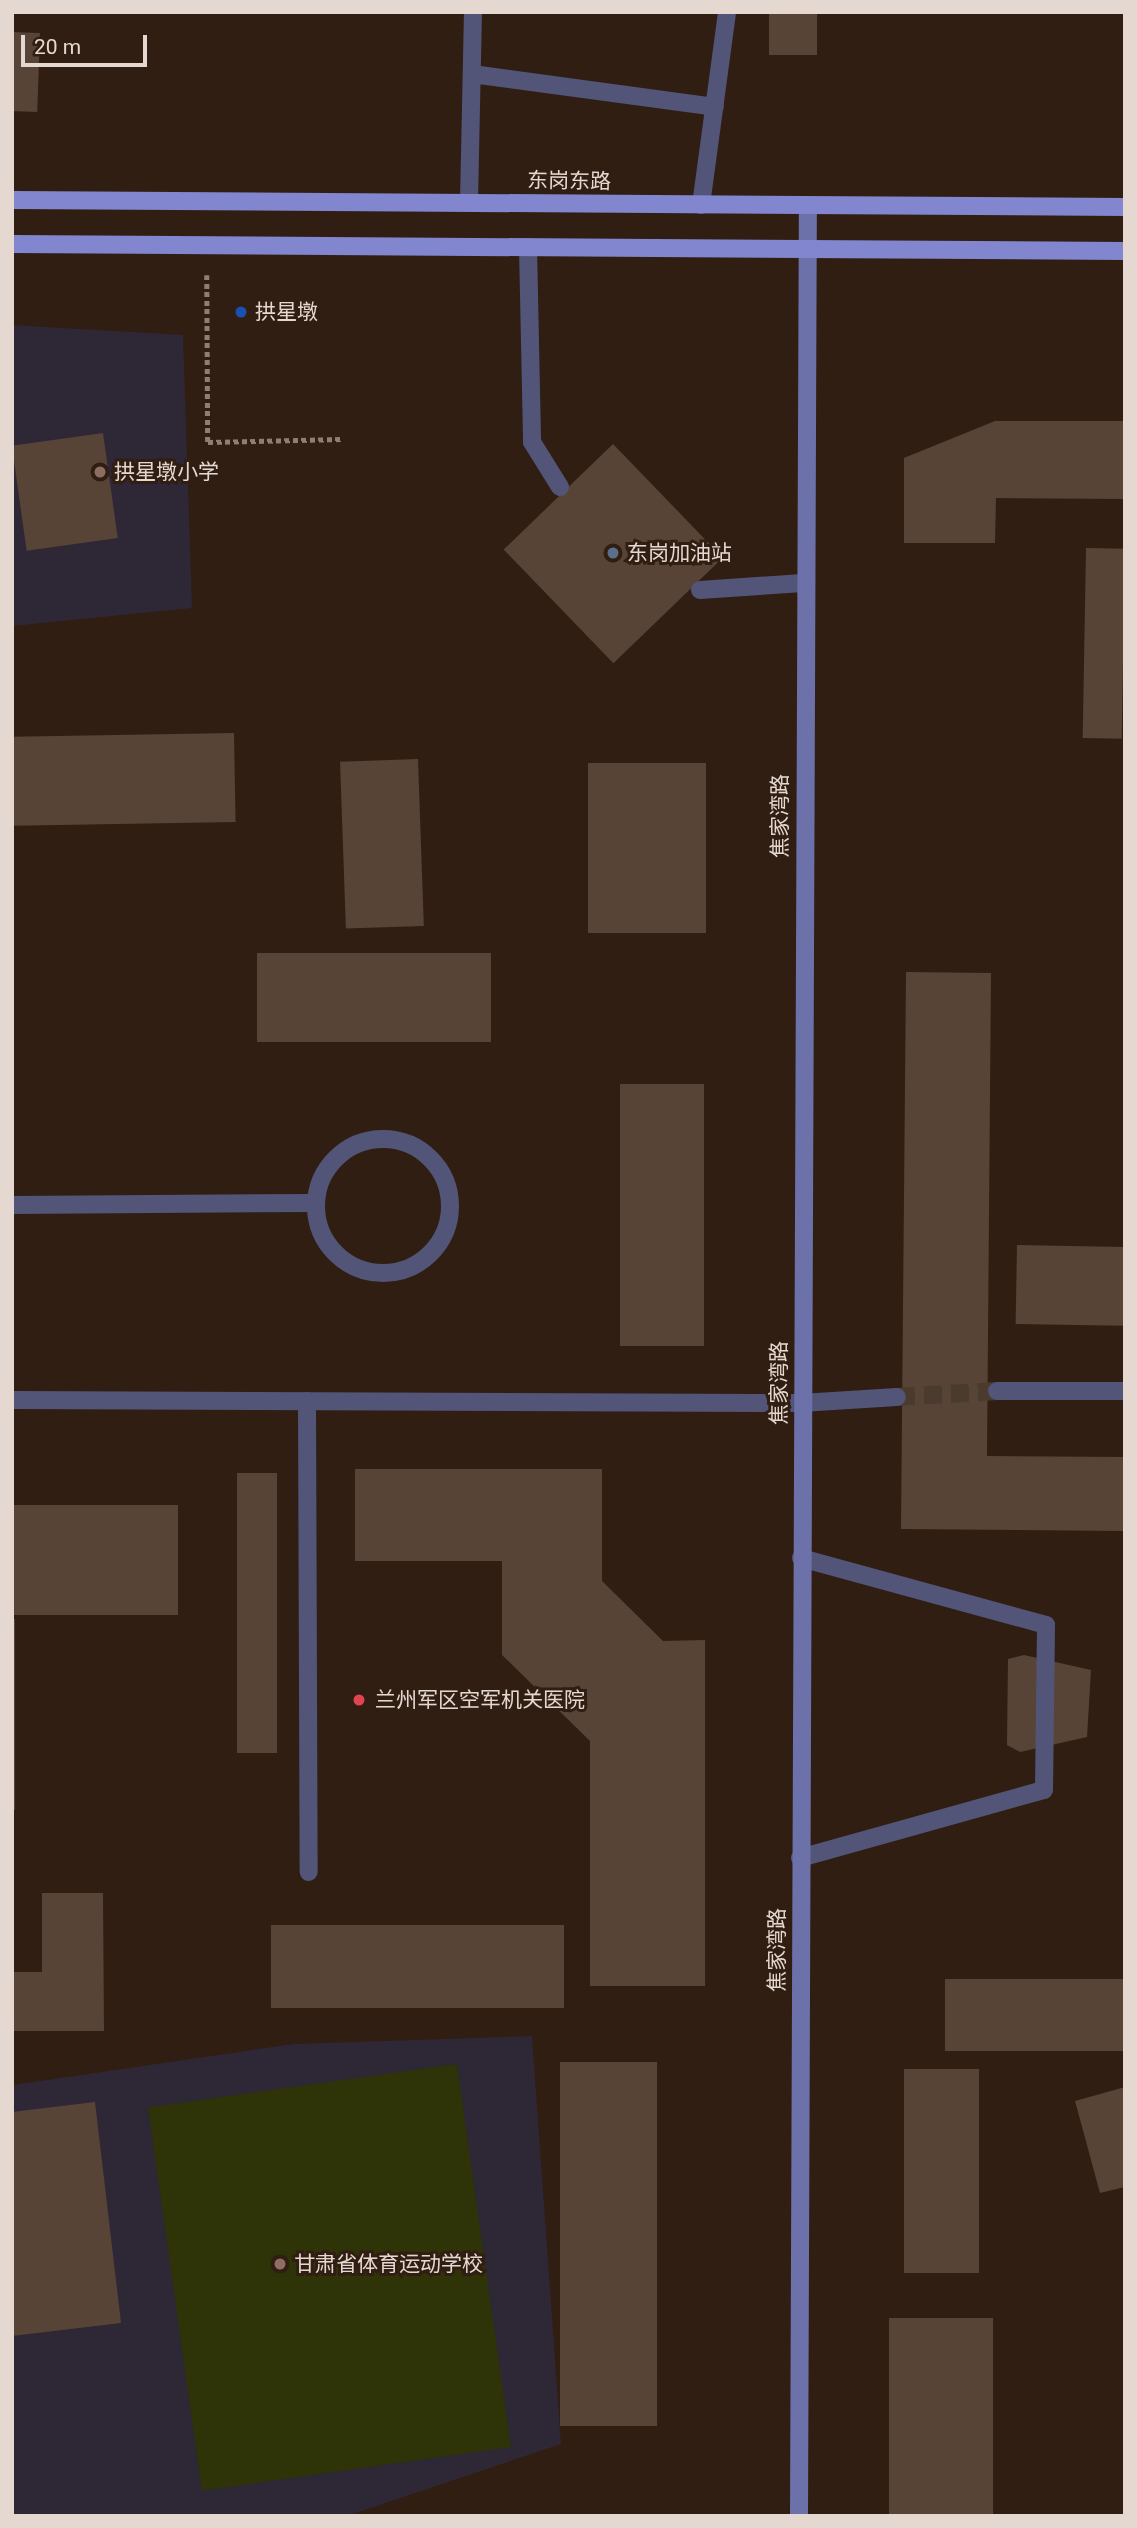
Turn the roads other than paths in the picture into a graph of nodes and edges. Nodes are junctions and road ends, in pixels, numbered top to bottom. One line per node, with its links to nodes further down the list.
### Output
1 (473, 12): 3 (street)
2 (724, 13): 4 (street)
3 (472, 74): 4 (street); 6 (street)
4 (715, 107): 7 (street)
5 (12, 200): 6 (main road, 东岗东路)
6 (469, 202): 7 (main road, 东岗东路)
7 (701, 205): 8 (main road, 东岗东路)
8 (808, 207): 9 (main road, 东岗东路); 12 (street, 焦家湾路)
9 (1125, 207)
10 (12, 244): 11 (main road)
11 (528, 247): 12 (main road); 14 (street)
12 (808, 251): 13 (main road); 15 (street, 焦家湾路)
13 (1125, 251)
14 (559, 487)
15 (803, 583): 16 (street); 24 (street, 焦家湾路)
16 (700, 590)
17 (315, 1203): 17 (street); 18 (street)
18 (12, 1205)
19 (997, 1391): 20 (street)
20 (1125, 1391)
21 (897, 1397): 24 (street)
22 (12, 1400): 23 (street)
23 (307, 1401): 24 (street); 27 (street)
24 (801, 1403): 25 (street, 焦家湾路)
25 (801, 1559): 26 (street, 焦家湾路); 26 (street)
26 (800, 1858): 28 (street, 焦家湾路)
27 (309, 1872)
28 (799, 2516)

